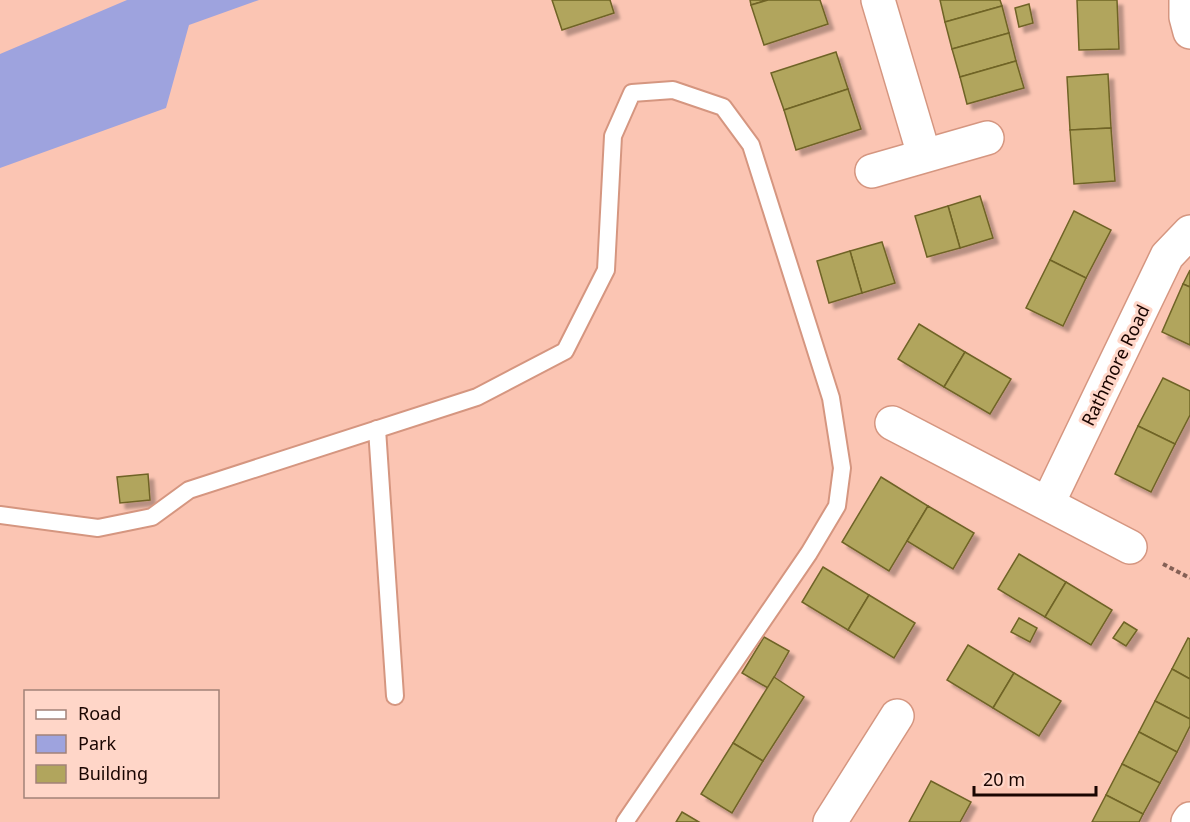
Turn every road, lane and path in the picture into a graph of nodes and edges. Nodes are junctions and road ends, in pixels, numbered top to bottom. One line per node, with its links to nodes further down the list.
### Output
1 (878, 0): 5 (street)
2 (1186, 0): 3 (street)
3 (1190, 32)
4 (987, 138): 5 (street)
5 (924, 155): 6 (street)
6 (872, 171)
7 (1190, 232): 10 (street, Rathmore Road)
8 (892, 423): 10 (street)
9 (377, 429): 11 (lane); 13 (lane); 15 (lane)
10 (1048, 503): 12 (street)
11 (0, 515)
12 (1130, 547)
13 (395, 696)
14 (897, 716): 16 (street)
15 (625, 822)
16 (830, 822)

